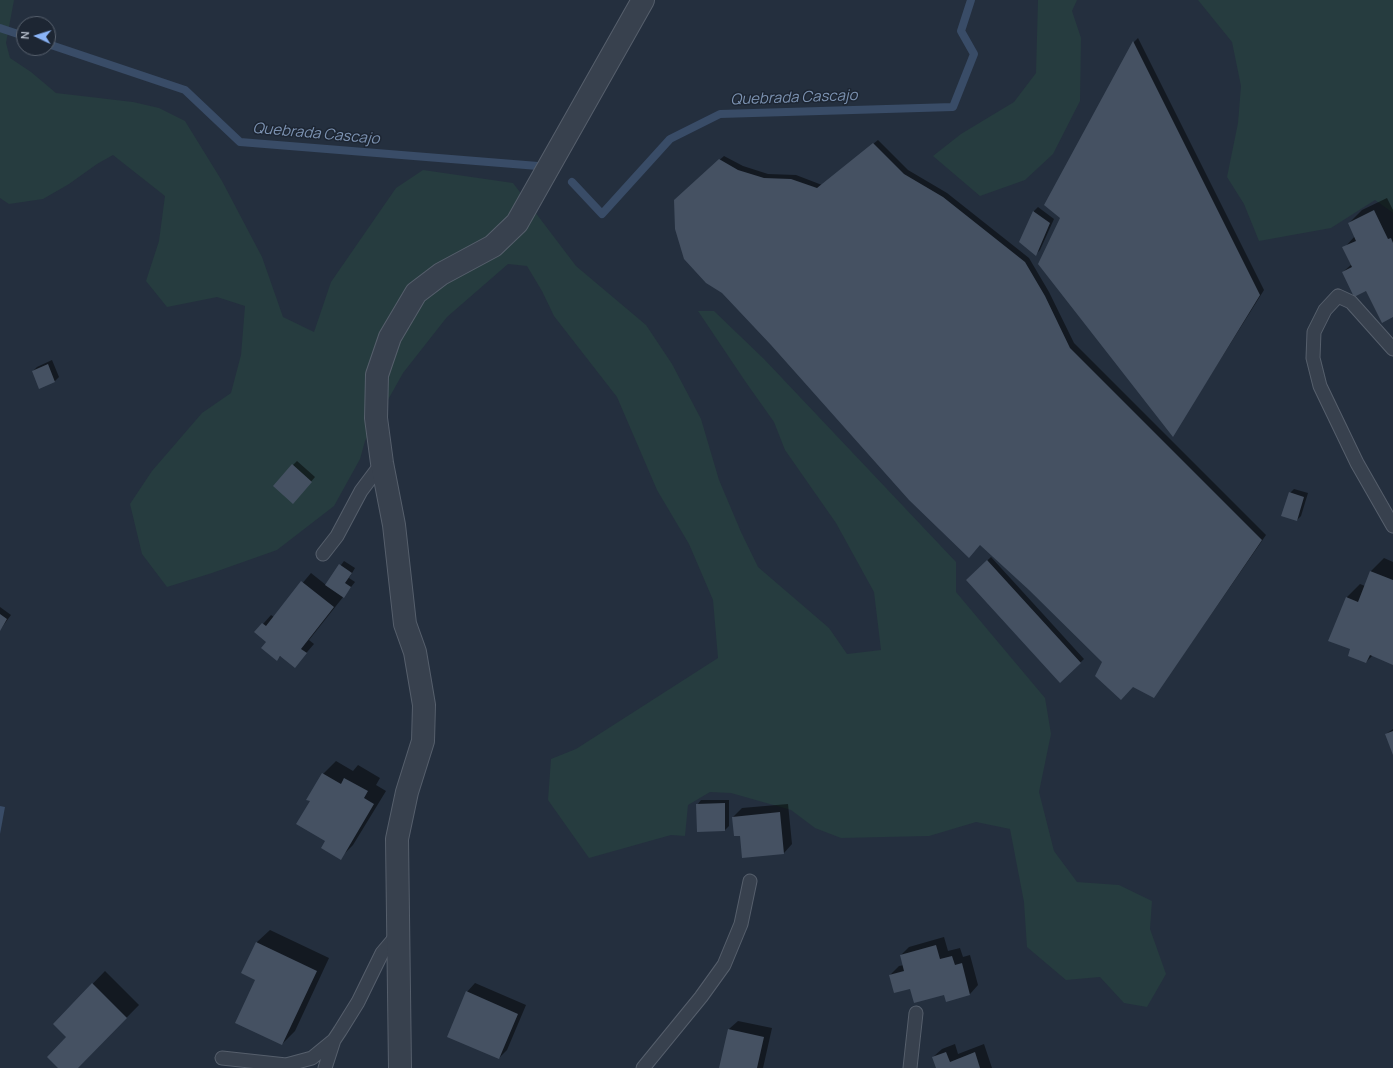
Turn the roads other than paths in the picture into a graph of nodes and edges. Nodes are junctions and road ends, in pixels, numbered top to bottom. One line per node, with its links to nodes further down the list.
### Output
1 (643, 0): 3 (street)
2 (1393, 349): 4 (lane)
3 (382, 463): 5 (lane); 7 (street)
4 (1393, 526)
5 (323, 554)
6 (750, 880): 13 (lane)
7 (398, 934): 9 (lane); 12 (street)
8 (916, 1013): 14 (lane)
9 (334, 1040): 10 (lane); 11 (lane)
10 (222, 1058)
11 (325, 1068)
12 (400, 1068)
13 (643, 1068)
14 (910, 1068)

